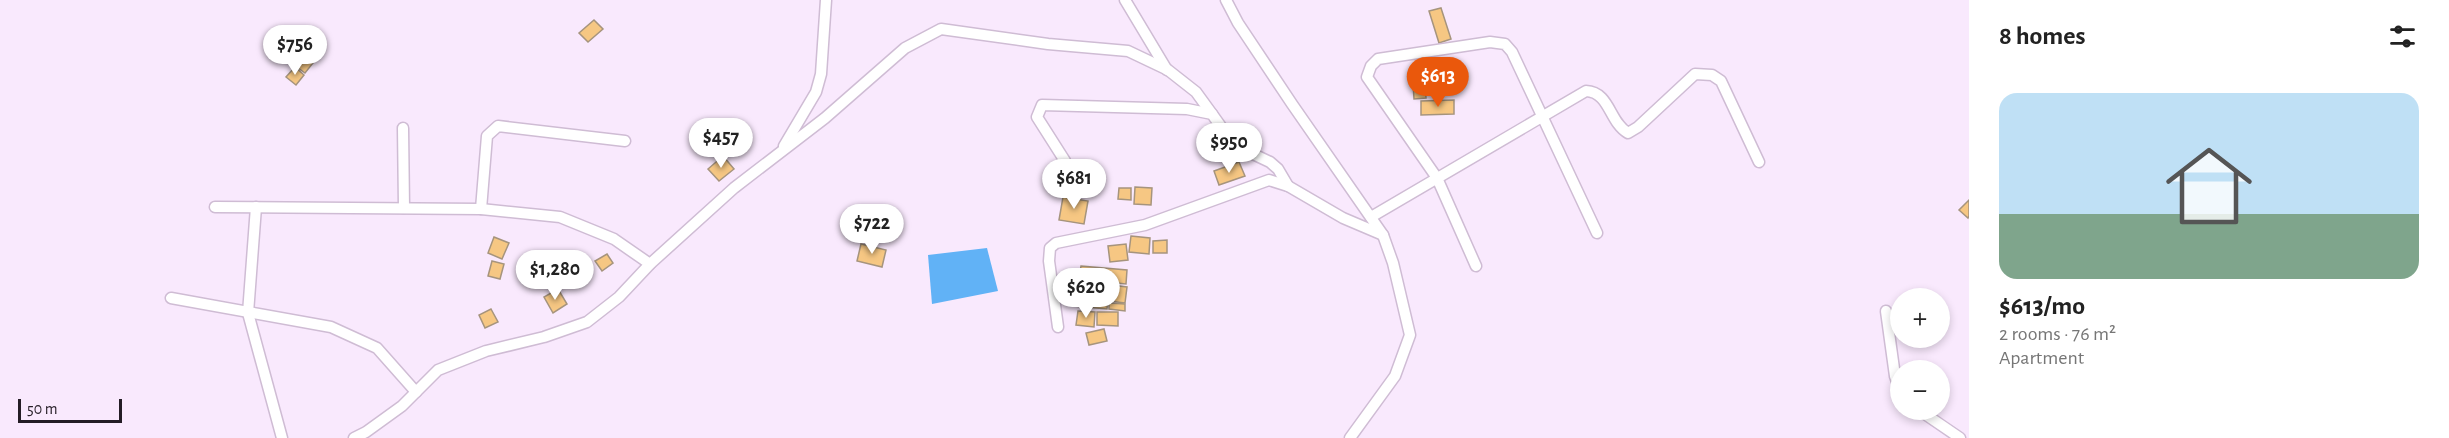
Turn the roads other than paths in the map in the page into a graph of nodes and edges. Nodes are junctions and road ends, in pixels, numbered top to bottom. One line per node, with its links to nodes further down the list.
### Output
1 (826, 0): 9 (street)
2 (1125, 0): 4 (street)
3 (1226, 0): 18 (street)
4 (1168, 70): 5 (street); 9 (street)
5 (1212, 114): 10 (street); 13 (street)
6 (1543, 116): 11 (street); 12 (street); 12 (street); 19 (street)
7 (403, 128): 16 (street)
8 (625, 141): 17 (street)
9 (781, 152): 21 (street)
10 (1065, 161)
11 (1759, 162)
12 (1437, 178): 18 (street); 22 (street)
13 (1288, 186): 20 (street); 26 (street)
14 (215, 207): 15 (street)
15 (256, 207): 16 (street); 25 (street)
16 (404, 208): 17 (street)
17 (481, 209): 21 (street)
18 (1371, 217): 20 (street)
19 (1598, 233)
20 (1383, 235): 30 (street)
21 (650, 264): 28 (street)
22 (1476, 266)
23 (171, 298): 25 (street)
24 (1886, 311): 27 (street)
25 (248, 313): 28 (street); 31 (street)
26 (1058, 327)
27 (1893, 360)
28 (416, 392): 32 (street)
29 (1934, 420): 34 (street)
30 (1352, 436): 33 (street)
31 (282, 438)
32 (354, 438)
33 (1365, 438)
34 (1960, 438)

